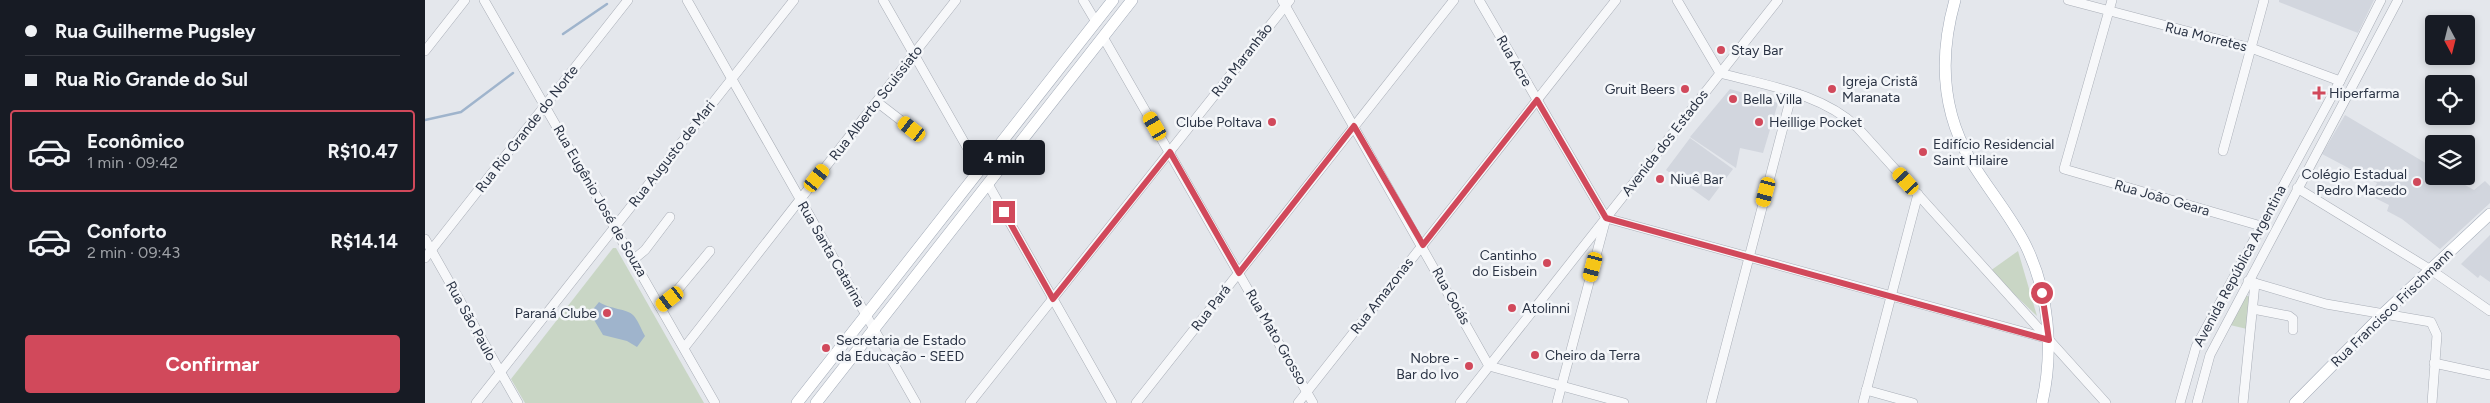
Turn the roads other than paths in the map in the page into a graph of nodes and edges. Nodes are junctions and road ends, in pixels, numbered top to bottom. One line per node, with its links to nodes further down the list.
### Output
1 (465, 0): 27 (street)
2 (484, 0): 35 (street, Rua Eugênio José de Souza)
3 (628, 0): 35 (street, Rua Rio Grande do Norte)
4 (687, 0): 30 (street, Rua Santa Catarina)
5 (793, 0): 30 (street, Rua Augusto de Mari)
6 (883, 0): 28 (street)
7 (956, 0): 28 (street, Rua Alberto Scuissiato)
8 (1083, 0): 24 (street)
9 (1113, 0): 24 (main road)
10 (1133, 0): 25 (main road)
11 (1454, 0): 36 (street, Rua Pará)
12 (1479, 0): 33 (street, Rua Acre)
13 (1616, 0): 33 (street, Rua Amazonas)
14 (1677, 0): 29 (street)
15 (1777, 0): 29 (street, Avenida dos Estados)
16 (1955, 0): 68 (main road)
17 (2068, 0): 23 (street, Rua Morretes)
18 (2112, 0): 23 (street)
19 (2264, 0): 26 (street)
20 (2381, 0): 31 (street, Avenida República Argentina)
21 (2398, 0): 42 (street, Avenida República Argentina)
22 (1286, 2): 36 (street, Rua Goiás); 39 (street, Rua Maranhão)
23 (2109, 12): 26 (street, Rua Morretes); 48 (street, Rua João Geara)
24 (1096, 22): 40 (main road)
25 (1103, 37): 39 (street, Rua Mato Grosso); 41 (main road)
26 (2251, 48): 31 (street, Rua Morretes); 38 (street)
27 (425, 51)
28 (914, 54): 34 (street, Rua Alberto Scuissiato); 40 (street)
29 (1720, 74): 32 (street); 47 (street, Avenida dos Estados)
30 (731, 79): 44 (street, Rua Santa Catarina); 49 (street, Rua Augusto de Mari)
31 (2340, 81): 48 (street, Avenida República Argentina)
32 (1792, 93): 43 (street); 54 (street)
33 (1537, 100): 47 (street, Rua Acre); 51 (street, Rua Amazonas)
34 (877, 102): 37 (street); 44 (street, Rua Alberto Scuissiato)
35 (545, 106): 49 (street, Rua Eugênio José de Souza); 53 (street, Rua Rio Grande do Norte)
36 (1354, 126): 51 (street, Rua Goiás); 57 (street, Rua Pará)
37 (912, 129)
38 (2223, 150)
39 (1170, 152): 57 (street, Rua Mato Grosso); 60 (street, Rua Maranhão)
40 (980, 170): 65 (main road)
41 (988, 184): 60 (street); 66 (main road)
42 (2297, 188): 56 (street); 58 (street, Avenida República Argentina)
43 (1918, 194): 59 (street); 68 (street)
44 (800, 200): 65 (street, Rua Santa Catarina); 69 (street, Rua Alberto Scuissiato)
45 (2490, 214): 56 (main road, Rua Francisco Frischmann)
46 (670, 217): 55 (street)
47 (1606, 218): 54 (street); 71 (street, Avenida dos Estados); 74 (street)
48 (2261, 226): 97 (street, Avenida República Argentina)
49 (614, 227): 55 (street, Rua Eugênio José de Souza); 72 (street, Rua Augusto de Mari)
50 (425, 239): 53 (street, Rua São Paulo)
51 (1423, 245): 71 (street, Rua Goiás); 76 (street, Rua Amazonas)
52 (710, 251): 61 (street)
53 (428, 254): 72 (street, Rua São Paulo)
54 (1749, 256): 59 (street); 92 (street)
55 (633, 260): 61 (street, Rua Eugênio José de Souza)
56 (2431, 270): 63 (street); 64 (main road, Rua Francisco Frischmann)
57 (1239, 273): 76 (street, Rua Mato Grosso); 86 (street, Rua Pará)
58 (2251, 282): 62 (street); 64 (street); 98 (street, Avenida República Argentina)
59 (1891, 296): 68 (street); 75 (street)
60 (1053, 299): 84 (street, Rua Maranhão); 85 (street)
61 (660, 307): 69 (street, Rua Eugênio José de Souza)
62 (2253, 309): 67 (street); 99 (street)
63 (2490, 311)
64 (2384, 313): 70 (street); 100 (main road, Rua Francisco Frischmann)
65 (865, 315): 66 (street, Rua Santa Catarina); 77 (main road)
66 (874, 330): 82 (main road); 83 (street, Rua Santa Catarina)
67 (2293, 330)
68 (2049, 340): 95 (main road); 96 (street)
69 (684, 348): 80 (street, Rua Eugênio José de Souza)
70 (2434, 363): 73 (street); 101 (street)
71 (1489, 366): 74 (street); 89 (street, Avenida dos Estados)
72 (500, 372): 78 (street, Rua Augusto de Mari); 79 (street, Rua São Paulo)
73 (2490, 376)
74 (1562, 385): 90 (street); 91 (street)
75 (1866, 390): 93 (street); 94 (street)
76 (1307, 392): 87 (street, Rua Amazonas); 88 (street, Rua Mato Grosso)
77 (806, 397): 81 (main road)
78 (476, 403)
79 (517, 403)
80 (715, 403)
81 (797, 403)
82 (816, 403)
83 (916, 403)
84 (970, 403)
85 (1112, 403)
86 (1136, 403)
87 (1298, 403)
88 (1313, 403)
89 (1460, 403)
90 (1557, 403)
91 (1625, 403)
92 (1711, 403)
93 (1863, 403)
94 (1913, 403)
95 (2042, 403)
96 (2106, 403)
97 (2179, 403)
98 (2197, 403)
99 (2243, 403)
100 (2295, 403)
101 (2431, 403)

